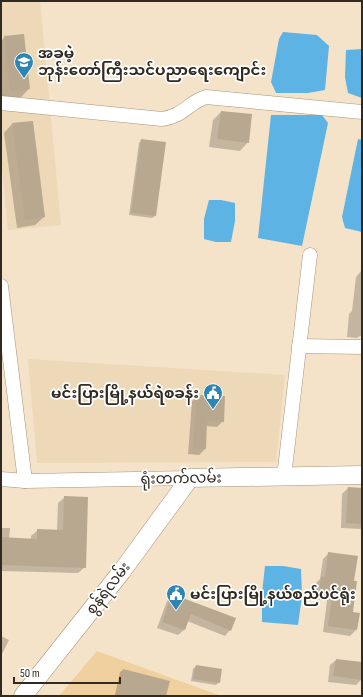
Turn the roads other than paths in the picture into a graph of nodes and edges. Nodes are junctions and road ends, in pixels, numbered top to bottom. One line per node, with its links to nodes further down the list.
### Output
1 (1, 103): 2 (street)
2 (362, 112)
3 (310, 255): 5 (street)
4 (1, 286): 11 (street)
5 (299, 346): 6 (street); 8 (street)
6 (362, 347)
7 (362, 475): 8 (main road, ရုံးတက်လမ်း)
8 (284, 477): 9 (main road, ရုံးတက်လမ်း)
9 (190, 478): 11 (street, ရုံးတက်လမ်း); 12 (main road, စွန်ရဲလမ်း)
10 (1, 479): 11 (street, ရုံးတက်လမ်း)
11 (25, 481)
12 (24, 696)

